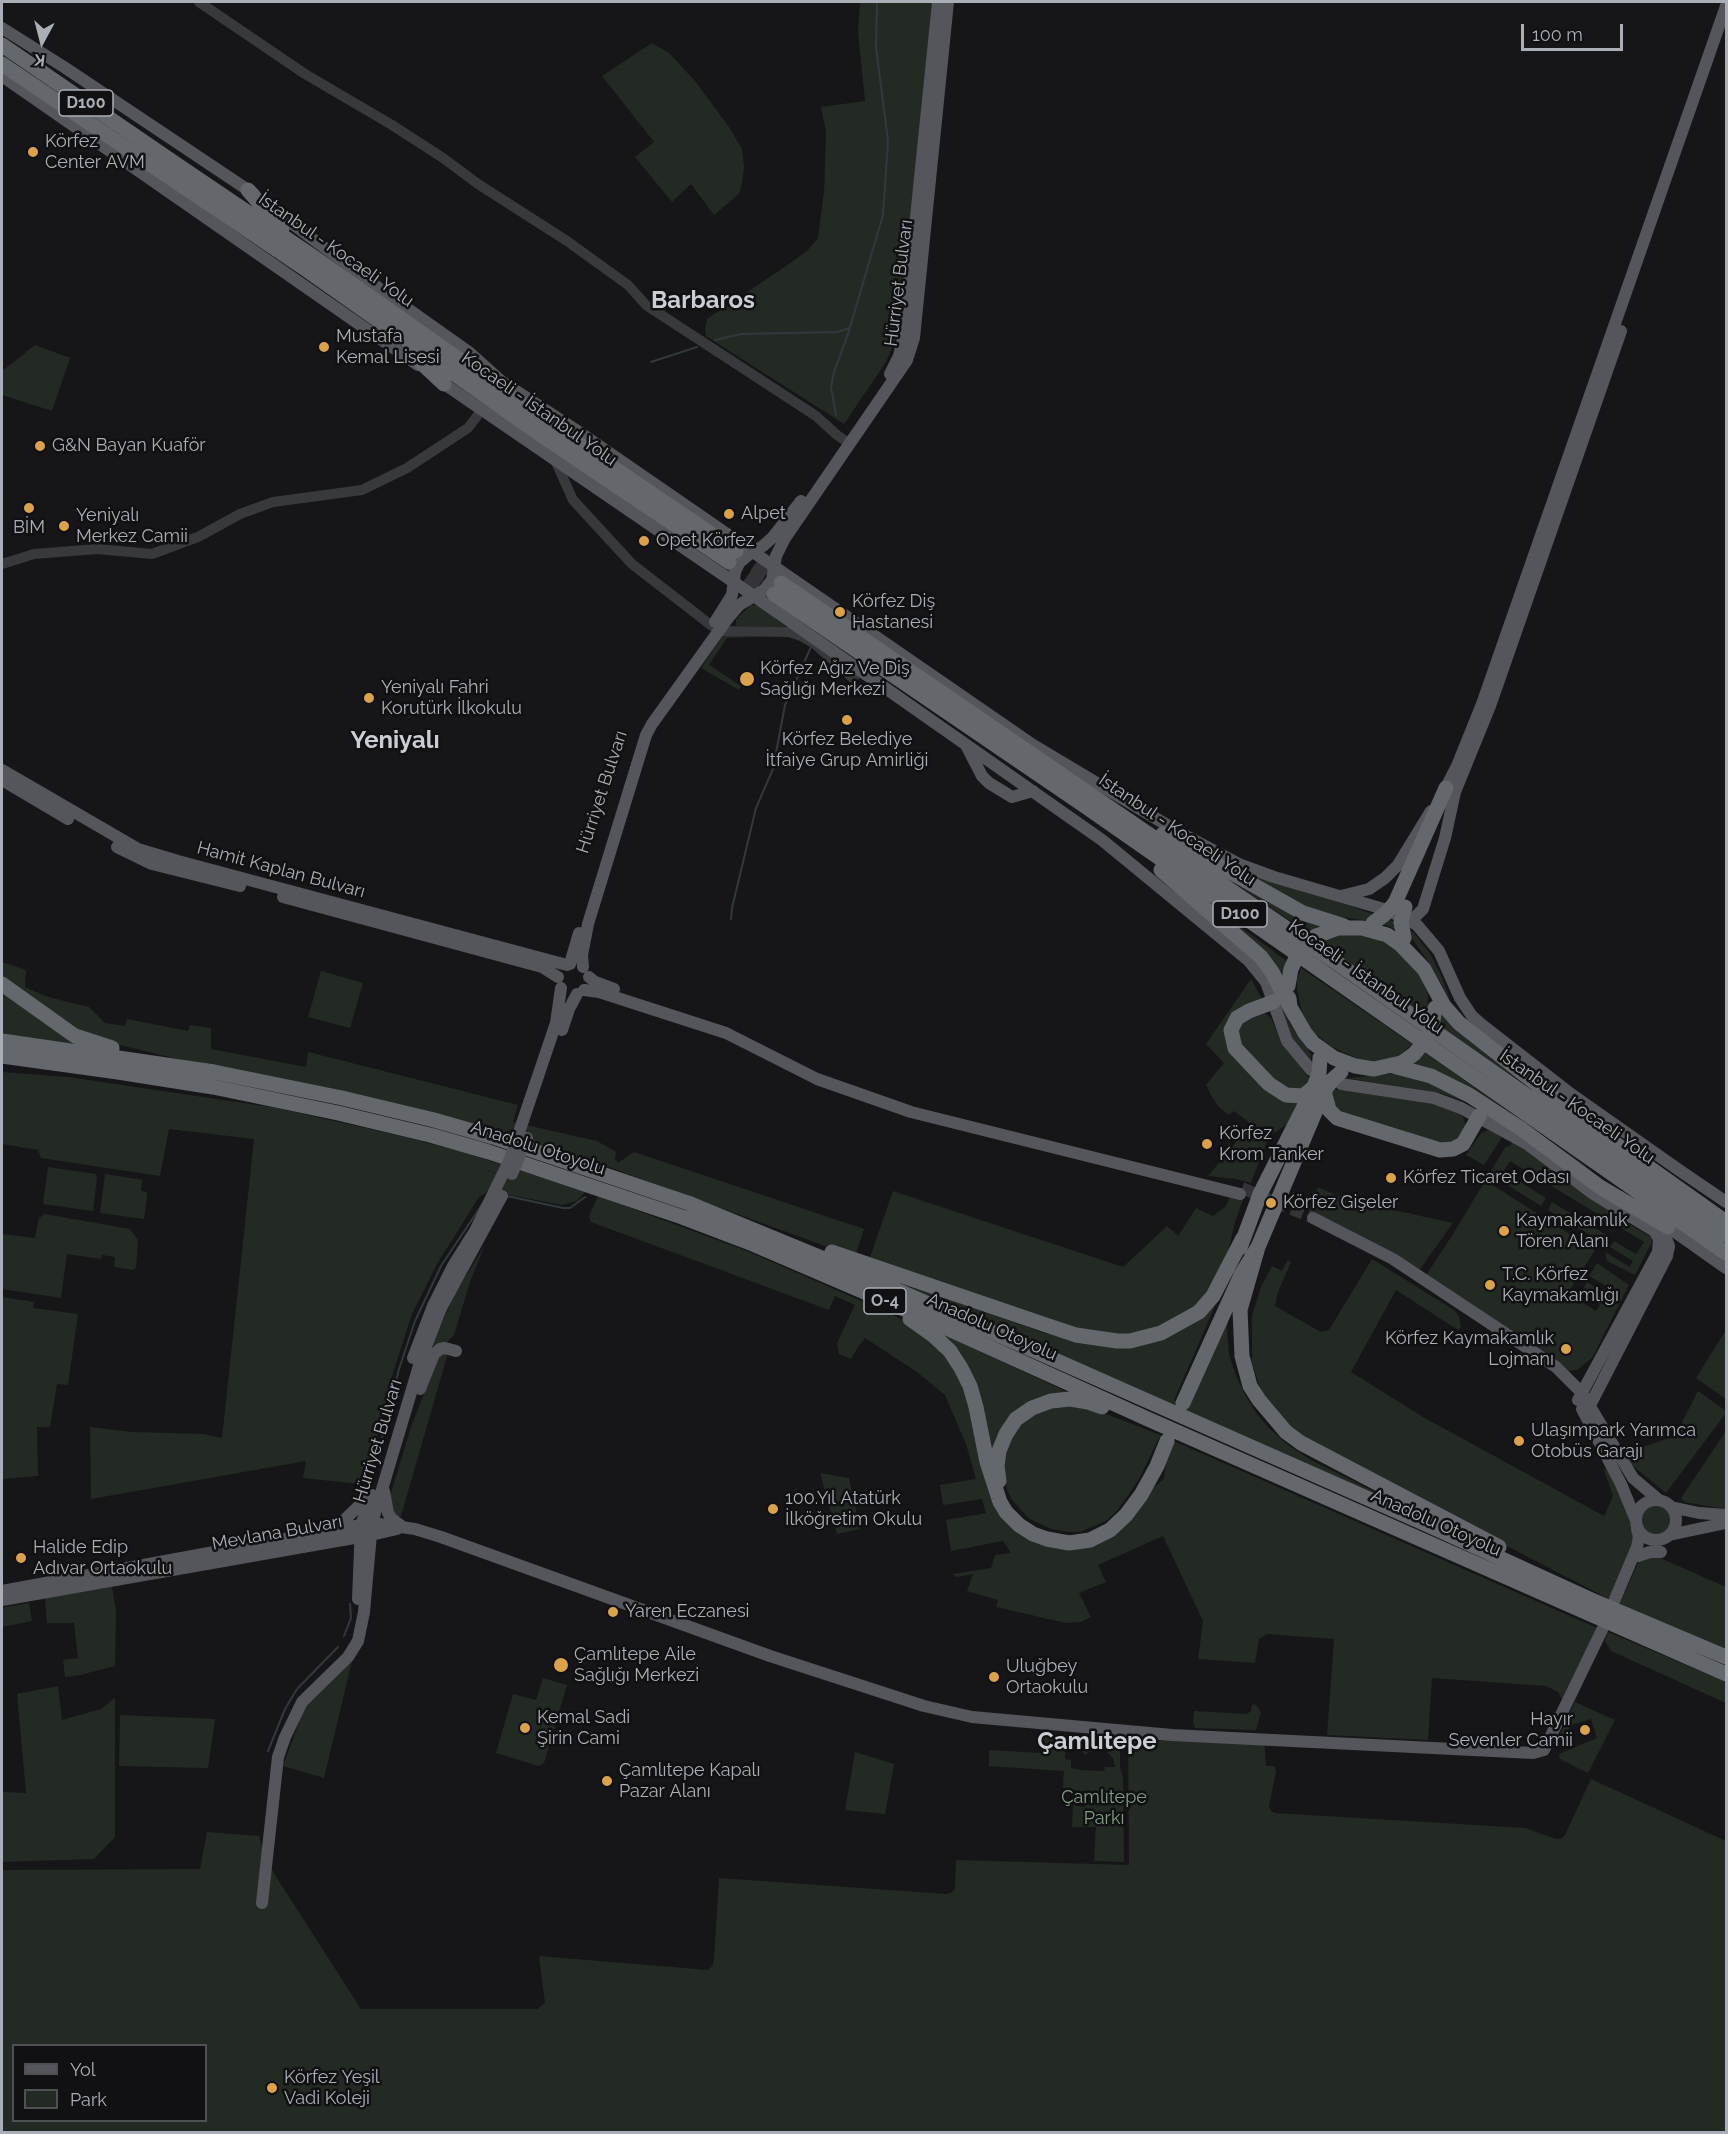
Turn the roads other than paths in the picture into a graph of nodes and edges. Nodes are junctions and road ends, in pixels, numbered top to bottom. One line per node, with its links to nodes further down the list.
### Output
1 (199, 2): 17 (street)
2 (938, 2): 17 (main road, Hürriyet Bulvarı)
3 (948, 2): 17 (main road, Hürriyet Bulvarı)
4 (1726, 6): 32 (main road)
5 (1726, 31): 32 (main road)
6 (4, 39): 9 (highway, İstanbul - Kocaeli Yolu / D100, bridge); 10 (main road)
7 (2, 64): 9 (highway, Kocaeli - İstanbul Yolu / D100)
8 (2, 76): 15 (main road)
9 (165, 166): 11 (highway, İstanbul - Kocaeli Yolu / D100); 12 (highway, Kocaeli - İstanbul Yolu / D100)
10 (248, 190): 11 (highway); 14 (main road)
11 (293, 243): 13 (highway, İstanbul - Kocaeli Yolu / D100)
12 (299, 264): 15 (highway); 20 (highway, Kocaeli - İstanbul Yolu / D100)
13 (342, 277): 14 (highway); 20 (highway, İstanbul - Kocaeli Yolu / D100)
14 (501, 381): 19 (main road)
15 (444, 384): 16 (main road)
16 (482, 411): 18 (main road); 21 (street)
17 (846, 442): 19 (main road, Hürriyet Bulvarı); 22 (main road, Hürriyet Bulvarı)
18 (555, 460): 23 (main road); 26 (street)
19 (753, 551): 22 (main road); 23 (main road, Hürriyet Bulvarı)
20 (732, 556)
21 (2, 564)
22 (775, 566): 25 (main road, Hürriyet Bulvarı); 29 (main road)
23 (734, 583): 25 (main road); 26 (main road, Hürriyet Bulvarı)
24 (778, 588): 34 (highway, Kocaeli - İstanbul Yolu / D100)
25 (754, 597): 26 (main road, Hürriyet Bulvarı); 27 (main road)
26 (715, 629): 27 (street); 47 (main road, Hürriyet Bulvarı); 48 (main road, Hürriyet Bulvarı)
27 (856, 674): 28 (main road)
28 (965, 744): 33 (main road); 33 (main road)
29 (1034, 745): 34 (main road); 37 (main road)
30 (2, 770): 47 (main road, Hamit Kaplan Bulvarı)
31 (2, 780): 49 (main road, Hamit Kaplan Bulvarı)
32 (1451, 790): 38 (highway); 39 (main road); 41 (main road)
33 (1033, 791): 36 (main road)
34 (1086, 798): 35 (highway, İstanbul - Kocaeli Yolu / D100); 54 (highway); 67 (highway, Kocaeli - İstanbul Yolu / D100)
35 (1108, 806): 37 (main road); 44 (highway); 76 (highway, İstanbul - Kocaeli Yolu / D100)
36 (1086, 828): 53 (main road); 59 (main road)
37 (1177, 831): 40 (main road)
38 (1432, 832): 44 (highway, bridge); 46 (highway, bridge)
39 (1380, 883): 40 (main road); 42 (main road)
40 (1340, 897): 42 (main road)
41 (1425, 902): 43 (main road); 45 (main road)
42 (1372, 905): 43 (main road)
43 (1411, 921): 45 (main road)
44 (1361, 926): 46 (highway); 54 (highway, bridge)
45 (1432, 941): 70 (main road)
46 (1414, 957): 51 (highway)
47 (569, 964): 48 (main road); 49 (main road)
48 (586, 972): 52 (main road); 52 (main road)
49 (560, 983): 52 (main road); 82 (main road, Hürriyet Bulvarı, bridge)
50 (2, 984): 60 (highway)
51 (1433, 984): 58 (highway, bridge); 69 (highway)
52 (580, 992): 82 (main road, Hürriyet Bulvarı, bridge)
53 (1273, 1002): 59 (main road); 65 (highway)
54 (1290, 1007): 56 (highway)
55 (2, 1041): 60 (highway, Anadolu Otoyolu / O-4)
56 (1312, 1043): 59 (highway); 62 (highway)
57 (2, 1056): 63 (highway, Anadolu Otoyolu / O-4)
58 (1398, 1064): 62 (highway); 75 (highway)
59 (1314, 1065): 65 (highway, bridge)
60 (179, 1066): 72 (highway, Anadolu Otoyolu / O-4)
61 (2, 1067): 63 (highway)
62 (1366, 1068): 64 (highway)
63 (118, 1072): 81 (highway, Anadolu Otoyolu / O-4)
64 (1342, 1079): 65 (highway, bridge); 66 (main road); 68 (main road)
65 (1319, 1089): 66 (highway); 77 (highway); 78 (highway)
66 (1479, 1116): 68 (main road)
67 (1550, 1130): 75 (highway); 79 (highway, Kocaeli - İstanbul Yolu / D100)
68 (1511, 1135): 75 (main road)
69 (1695, 1199): 71 (highway); 74 (highway)
70 (1726, 1201)
71 (1726, 1217)
72 (728, 1218): 77 (highway); 105 (highway, Anadolu Otoyolu / O-4)
73 (1312, 1222): 84 (main road)
74 (1726, 1222)
75 (1660, 1228): 80 (main road); 84 (main road)
76 (1726, 1235)
77 (1243, 1238): 78 (highway)
78 (1258, 1247): 105 (highway)
79 (1726, 1253)
80 (1726, 1268)
81 (816, 1272): 85 (highway, Anadolu Otoyolu / O-4); 85 (highway)
82 (437, 1307): 86 (main road, Hürriyet Bulvarı); 87 (main road, Hürriyet Bulvarı)
83 (456, 1351): 86 (main road)
84 (1583, 1404): 88 (main road); 92 (main road)
85 (1150, 1420): 108 (highway, Anadolu Otoyolu / O-4)
86 (398, 1436): 87 (main road, Hürriyet Bulvarı)
87 (378, 1487): 93 (main road); 94 (main road, Hürriyet Bulvarı); 96 (main road)
88 (1659, 1500): 89 (main road); 92 (main road)
89 (1671, 1507): 90 (main road); 95 (main road)
90 (1726, 1515)
91 (1726, 1523): 95 (main road)
92 (1636, 1524): 97 (main road); 101 (main road)
93 (404, 1527): 94 (main road, Mevlana Bulvarı); 98 (main road); 106 (main road, Mevlana Bulvarı)
94 (366, 1530): 96 (main road, Mevlana Bulvarı); 98 (main road, Hürriyet Bulvarı)
95 (1669, 1535): 97 (main road)
96 (334, 1536): 98 (main road); 102 (main road, Mevlana Bulvarı); 103 (main road, Mevlana Bulvarı)
97 (1650, 1540): 100 (main road)
98 (365, 1550): 109 (main road, Hürriyet Bulvarı); 110 (main road, Hürriyet Bulvarı)
99 (1661, 1552): 100 (main road)
100 (1638, 1556): 101 (main road)
101 (1627, 1572): 104 (main road)
102 (2, 1591)
103 (2, 1599)
104 (1615, 1599)
105 (1596, 1602): 107 (highway, Anadolu Otoyolu / O-4)
106 (1602, 1630)
107 (1726, 1657)
108 (1726, 1674)
109 (257, 1891)
110 (262, 1903)

